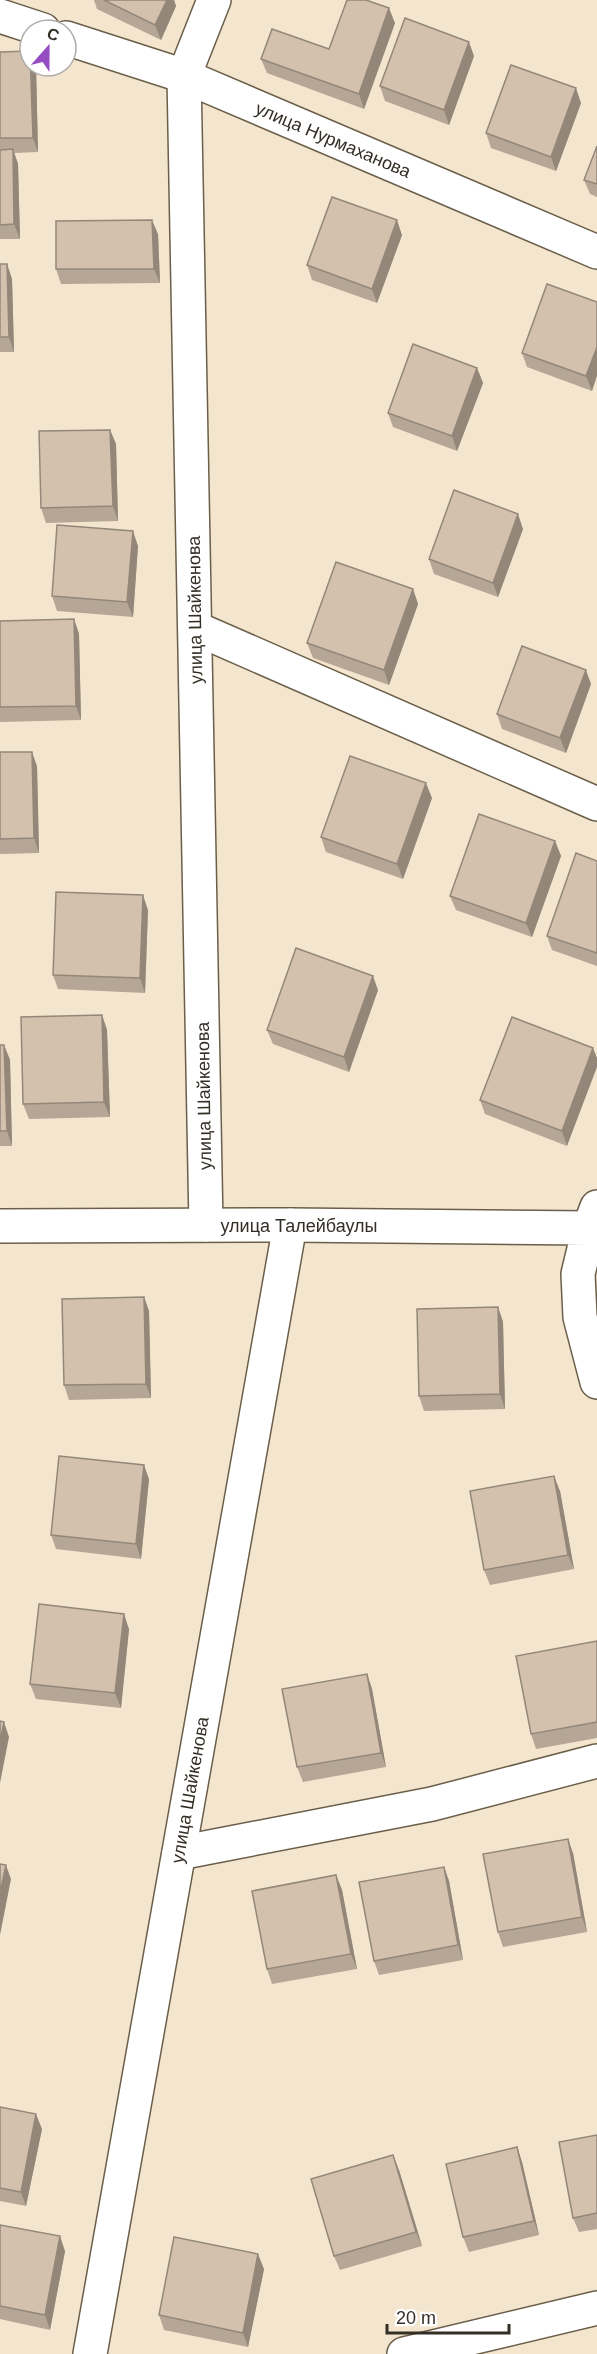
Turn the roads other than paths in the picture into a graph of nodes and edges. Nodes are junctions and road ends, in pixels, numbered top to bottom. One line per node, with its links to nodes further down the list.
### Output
1 (214, 0): 5 (street, улица Шайкенова)
2 (0, 16): 3 (street)
3 (18, 22)
4 (78, 42): 5 (street, улица Нурмаханова)
5 (184, 76): 6 (street, улица Нурмаханова); 7 (street, улица Шайкенова)
6 (597, 252)
7 (195, 628): 8 (street); 10 (street, улица Шайкенова)
8 (597, 804)
9 (594, 1222): 12 (street, улица Талейбаулы); 13 (street)
10 (206, 1225): 11 (street, улица Талейбаулы); 12 (street, улица Талейбаулы)
11 (0, 1226)
12 (290, 1226): 15 (street, улица Шайкенова)
13 (597, 1382)
14 (597, 1761): 15 (street)
15 (179, 1853): 17 (street, улица Шайкенова)
16 (597, 2308): 18 (street)
17 (90, 2354)
18 (404, 2354)

